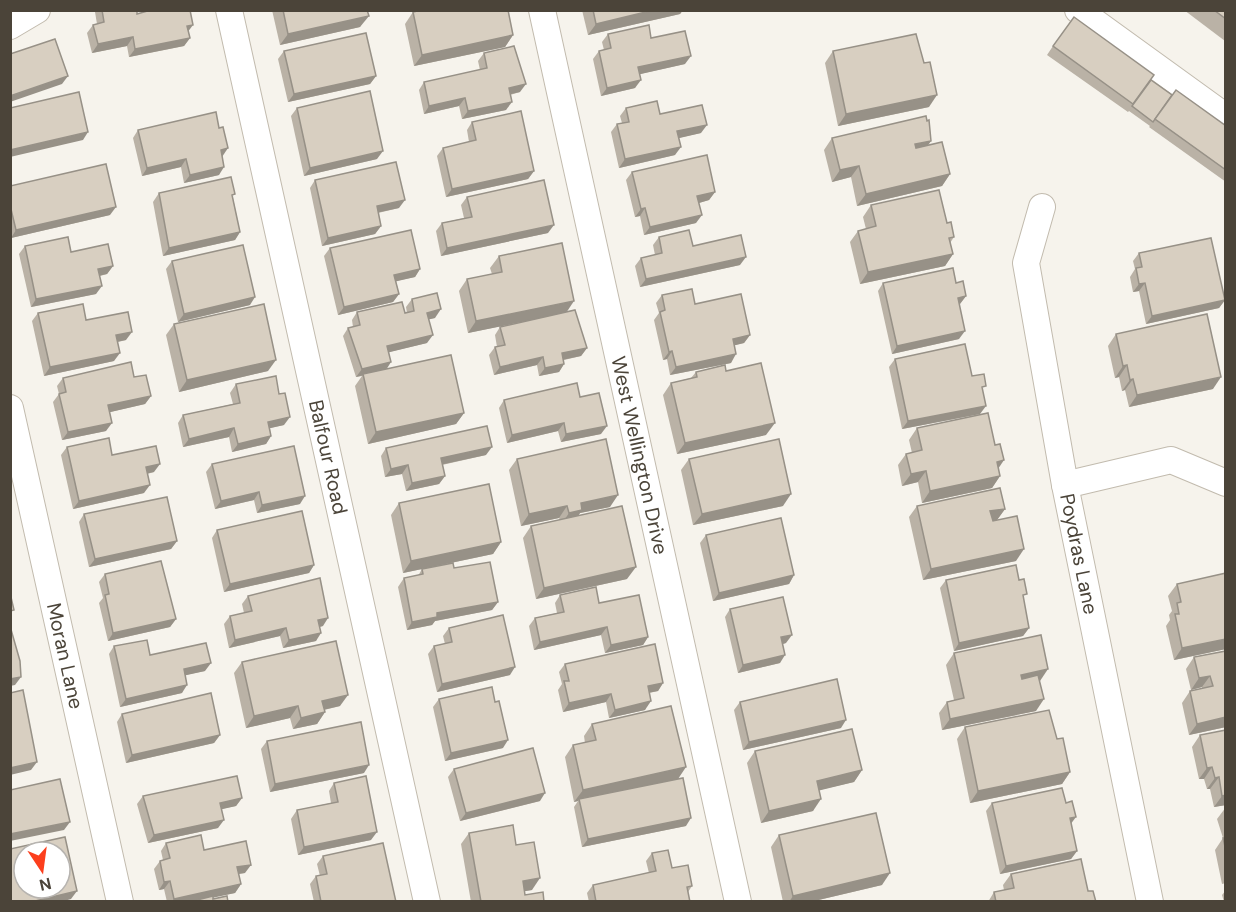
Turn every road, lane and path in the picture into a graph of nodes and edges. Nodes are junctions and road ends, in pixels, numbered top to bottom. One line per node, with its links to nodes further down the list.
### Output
1 (37, 10): 5 (street)
2 (229, 10): 12 (street, Balfour Road)
3 (542, 10): 13 (street, West Wellington Drive)
4 (1078, 10): 6 (street)
5 (10, 26)
6 (1226, 117)
7 (1042, 207): 10 (street, Poydras Lane)
8 (10, 408): 11 (street, Moran Lane)
9 (1226, 483): 10 (street)
10 (1065, 485): 14 (street, Poydras Lane)
11 (120, 902)
12 (427, 902)
13 (738, 902)
14 (1150, 902)

